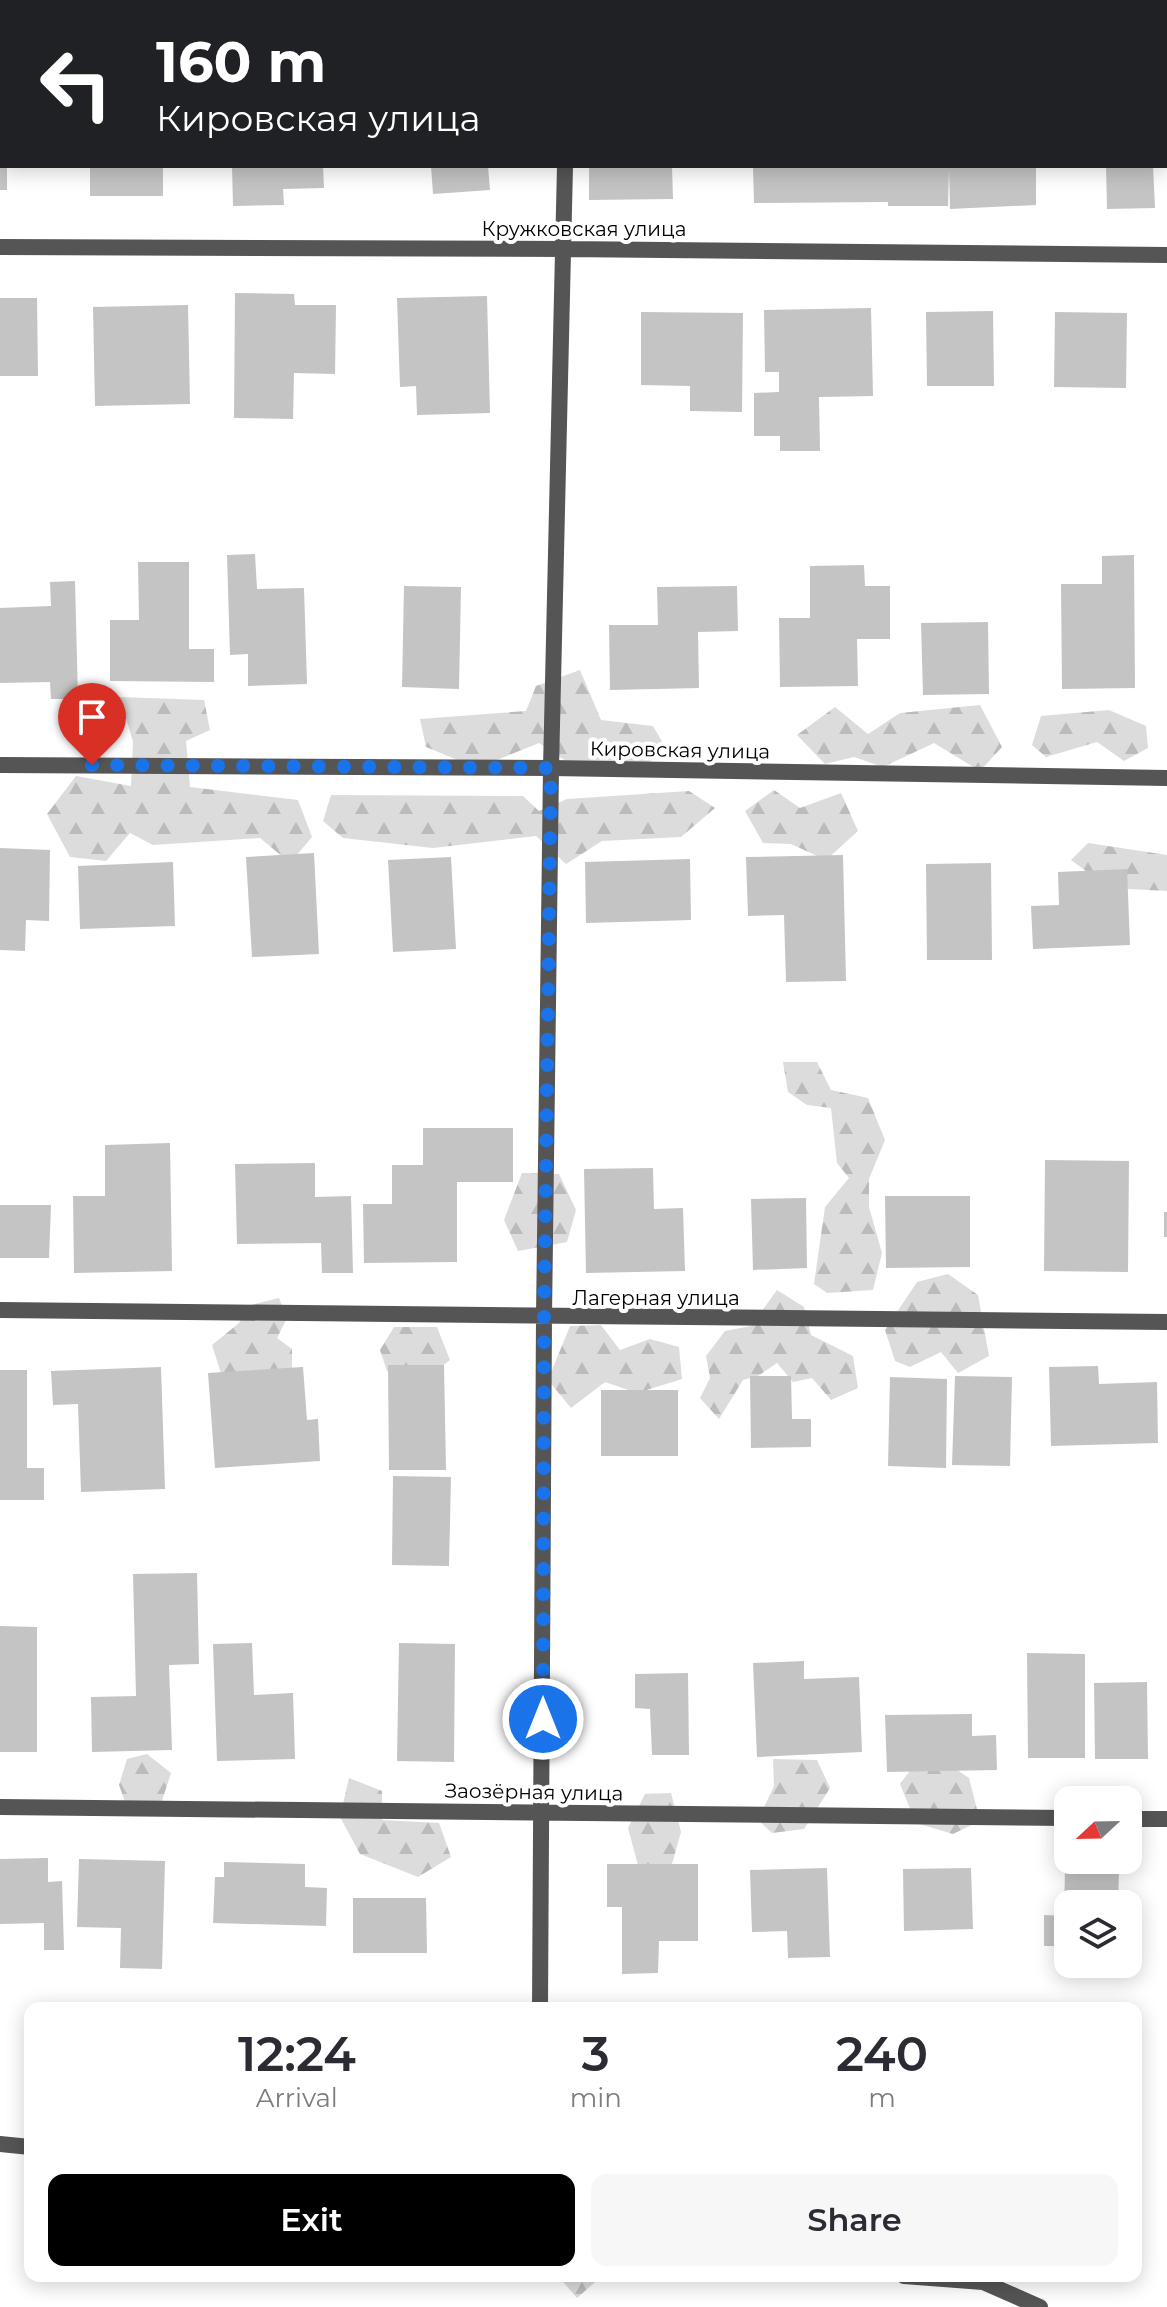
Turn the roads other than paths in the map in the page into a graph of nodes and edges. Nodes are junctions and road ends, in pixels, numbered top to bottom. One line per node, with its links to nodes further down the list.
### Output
1 (565, 168): 3 (street)
2 (0, 247): 3 (street, Кружковская улица)
3 (565, 249): 4 (street, Кружковская улица); 6 (street)
4 (1167, 255)
5 (0, 765): 6 (street, Кировская улица)
6 (551, 768): 7 (street, Кировская улица); 9 (street)
7 (1167, 778)
8 (0, 1310): 9 (street, Лагерная улица)
9 (544, 1317): 10 (street, Лагерная улица); 12 (street)
10 (1167, 1322)
11 (0, 1807): 12 (street, Заозёрная улица)
12 (542, 1812): 13 (street, Заозёрная улица); 16 (street)
13 (1054, 1818)
14 (1142, 1819): 15 (street)
15 (1167, 1819)
16 (540, 2002)
17 (0, 2144): 18 (street)
18 (24, 2146)
19 (983, 2282): 20 (street)
20 (1040, 2307)

